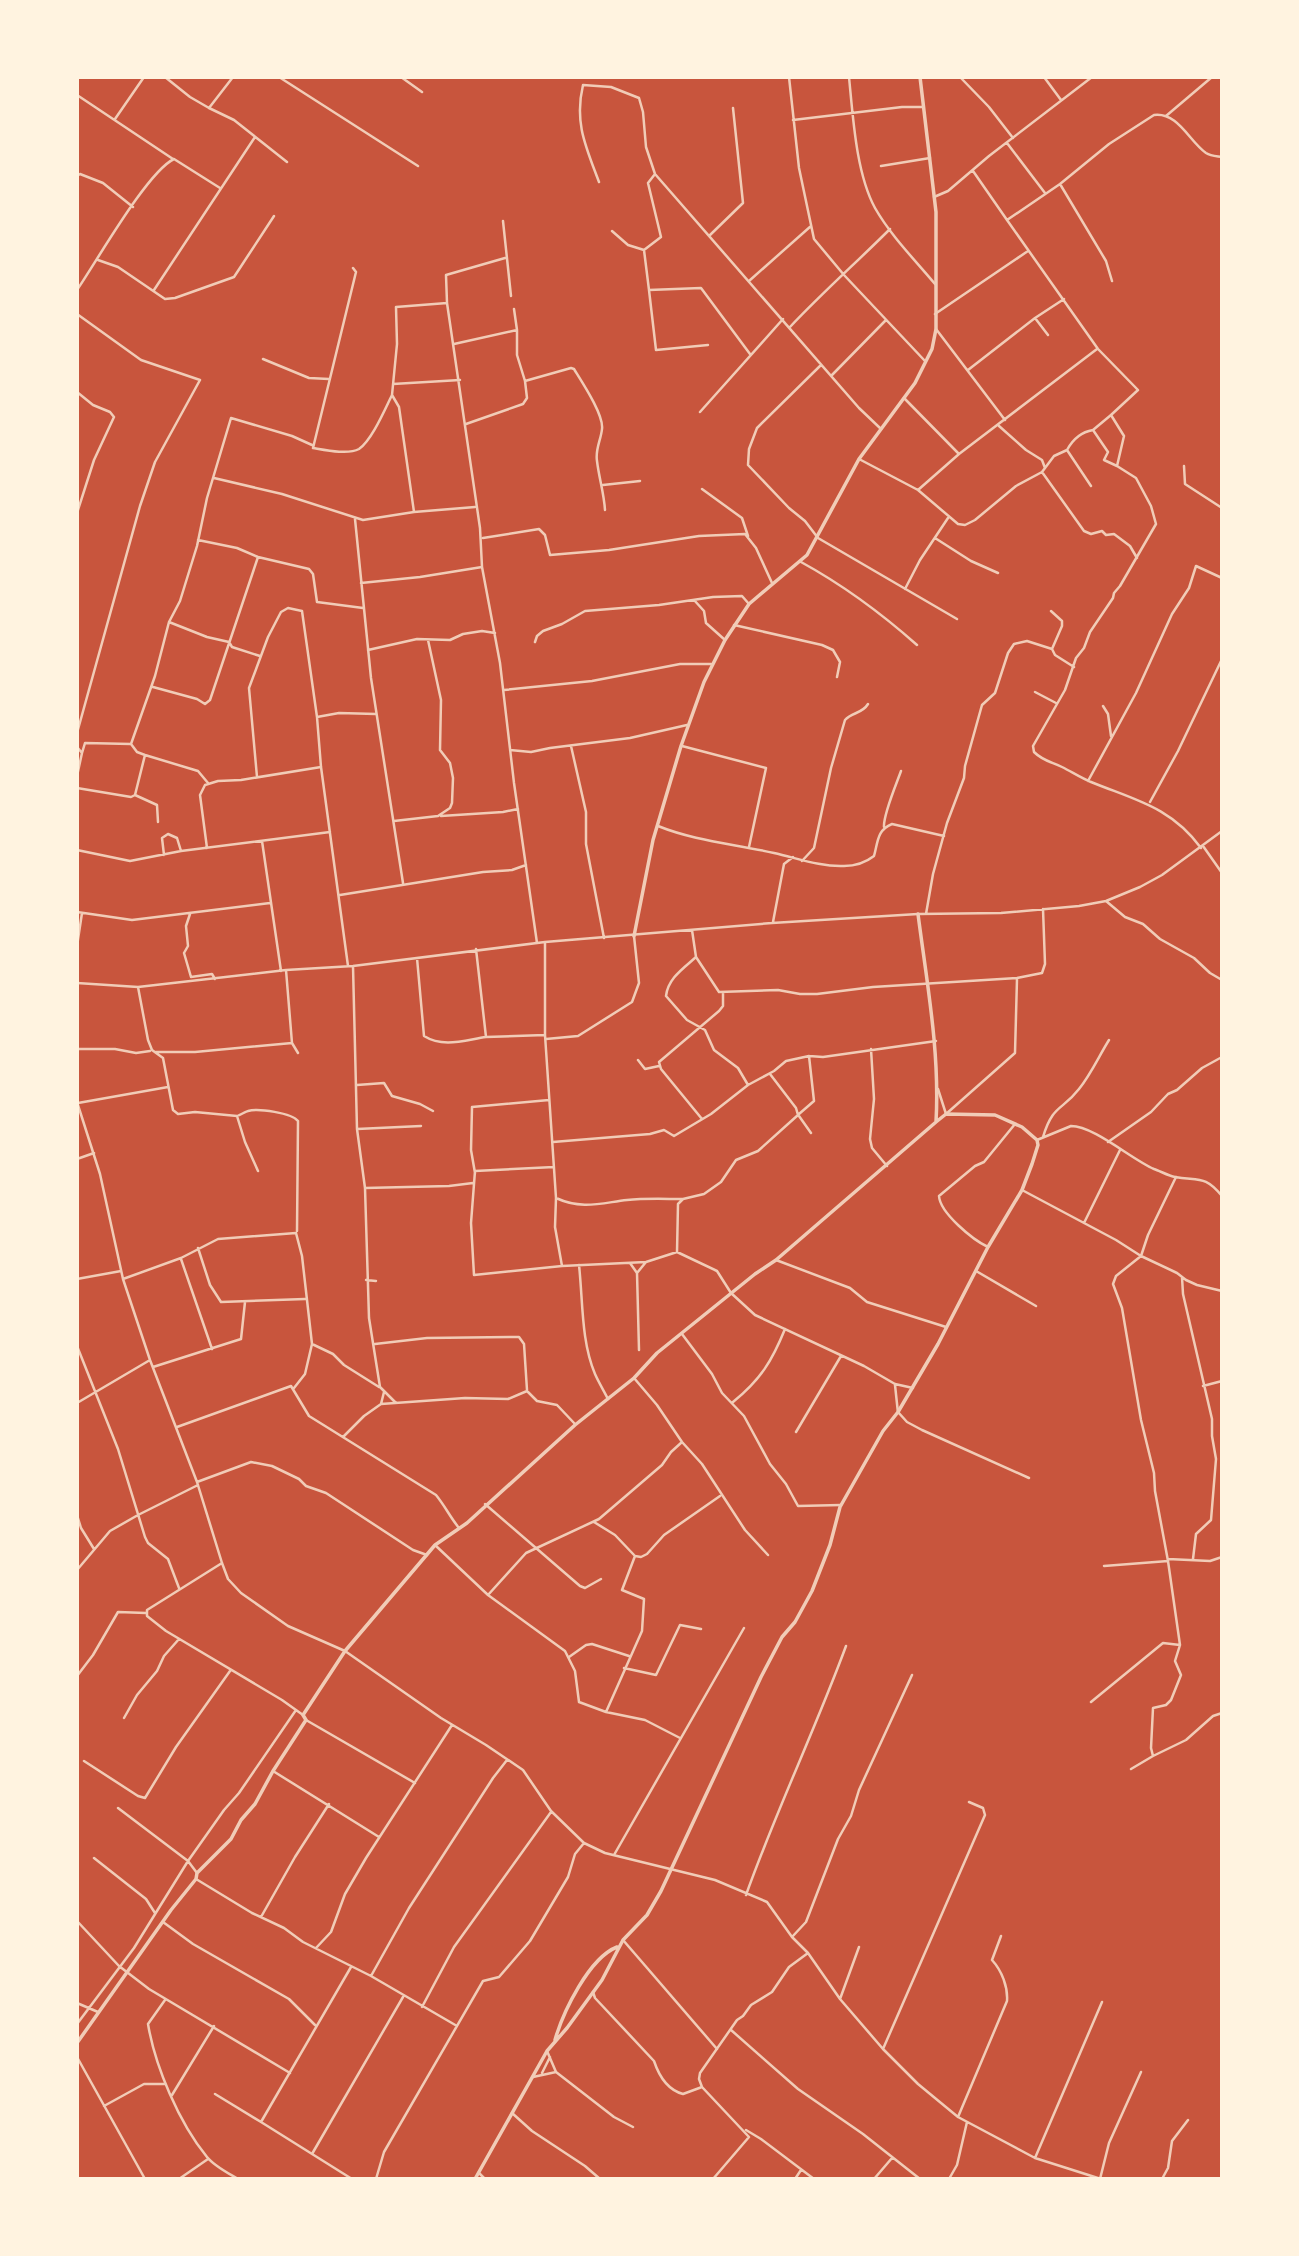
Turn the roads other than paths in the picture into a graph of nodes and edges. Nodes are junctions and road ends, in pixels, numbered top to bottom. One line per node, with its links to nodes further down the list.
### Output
1 (144, 77): 21 (street)
2 (165, 77): 17 (street)
3 (233, 77): 17 (street)
4 (279, 77): 30 (street)
5 (401, 77): 13 (street)
6 (789, 77): 22 (street)
7 (849, 77): 19 (street)
8 (920, 77): 16 (street)
9 (960, 77): 24 (street)
10 (1044, 77): 15 (street)
11 (1092, 77): 15 (street)
12 (1212, 77): 20 (street)
13 (422, 92)
14 (77, 95): 21 (street)
15 (1061, 100): 24 (street)
16 (922, 107): 19 (street); 27 (street)
17 (209, 108): 23 (street)
18 (733, 108): 47 (street)
19 (854, 112): 22 (street); 45 (street)
20 (1166, 116): 26 (street); 36 (street)
21 (115, 119): 28 (street)
22 (793, 120): 44 (street)
23 (255, 137): 29 (street); 37 (street)
24 (1013, 138): 25 (street)
25 (1007, 143): 32 (street); 38 (street)
26 (1222, 157)
27 (930, 158): 31 (street); 39 (street)
28 (174, 159): 37 (street); 40 (street)
29 (287, 162)
30 (418, 166)
31 (881, 166)
32 (973, 171): 39 (street); 42 (street)
33 (655, 174): 35 (street); 47 (street); 48 (street)
34 (77, 176): 40 (street)
35 (599, 182)
36 (1060, 184): 38 (street); 55 (street)
37 (220, 188): 58 (street)
38 (1045, 194): 42 (street)
39 (934, 197): 56 (street)
40 (133, 207): 51 (street)
41 (274, 216): 58 (street)
42 (1007, 219): 49 (street)
43 (503, 220): 50 (street)
44 (811, 226): 53 (street); 54 (street)
45 (890, 229): 53 (street); 56 (street)
46 (612, 231): 48 (street)
47 (709, 236): 54 (street)
48 (643, 250): 59 (street)
49 (1028, 251): 61 (street); 65 (street)
50 (505, 258): 60 (street); 62 (street)
51 (98, 260): 57 (street); 58 (street)
52 (353, 268): 82 (street)
53 (844, 275): 68 (street); 69 (street)
54 (749, 281): 67 (street)
55 (1112, 281)
56 (936, 286): 65 (street)
57 (77, 290)
58 (154, 290)
59 (649, 290): 74 (street); 76 (street)
60 (511, 296)
61 (1064, 299): 66 (street); 75 (street)
62 (447, 303): 73 (street); 85 (street)
63 (514, 309): 71 (street)
64 (77, 314): 160 (street)
65 (935, 314): 70 (street)
66 (1035, 318): 72 (street); 80 (street)
67 (783, 319): 69 (street); 76 (street)
68 (886, 320): 78 (street); 81 (street)
69 (790, 327): 79 (street)
70 (936, 329): 78 (street); 80 (street)
71 (517, 330): 73 (street); 84 (street)
72 (1048, 335)
73 (454, 344): 83 (street)
74 (708, 345)
75 (1098, 349): 90 (street); 91 (street)
76 (750, 354): 89 (street)
77 (263, 359): 82 (street)
78 (927, 363): 88 (street)
79 (821, 365): 81 (street); 119 (street)
80 (968, 370): 91 (street)
81 (832, 376): 94 (street)
82 (329, 379): 96 (street)
83 (460, 380): 85 (street); 92 (street)
84 (525, 382): 92 (street); 106 (street)
85 (393, 384): 87 (street)
86 (77, 392): 114 (street)
87 (392, 395): 96 (street); 113 (street)
88 (904, 398): 94 (street); 98 (street)
89 (700, 412)
90 (1111, 415): 95 (street); 100 (street)
91 (1005, 420): 93 (street)
92 (465, 424): 110 (street)
93 (998, 425): 98 (street); 102 (street)
94 (881, 429): 99 (street)
95 (1093, 430): 97 (street); 100 (street)
96 (312, 445): 104 (street)
97 (1067, 450): 102 (street); 107 (street)
98 (960, 454): 109 (street)
99 (859, 459): 109 (street); 119 (street)
100 (1117, 466): 123 (street)
101 (1184, 466): 111 (street)
102 (1045, 468): 103 (street)
103 (1041, 472): 115 (street); 123 (street)
104 (214, 478): 116 (street); 121 (street)
105 (640, 481): 106 (street)
106 (603, 485): 112 (street)
107 (1091, 486)
108 (702, 489): 117 (street)
109 (918, 490): 115 (street)
110 (475, 507): 113 (street); 118 (street)
111 (1222, 508)
112 (605, 510)
113 (414, 512): 116 (street)
114 (77, 513)
115 (949, 517): 120 (street)
116 (355, 519): 128 (street)
117 (748, 536): 118 (street); 129 (street)
118 (481, 538): 125 (street)
119 (818, 538): 124 (street); 130 (street)
120 (935, 538): 126 (street); 130 (street)
121 (198, 540): 122 (street); 136 (street)
122 (258, 556): 133 (street); 141 (street)
123 (1137, 558): 149 (street)
124 (801, 562): 129 (street); 143 (street)
125 (482, 567): 128 (street); 138 (street)
126 (998, 573)
127 (1222, 578): 161 (street)
128 (361, 583): 133 (street)
129 (772, 583): 132 (street)
130 (905, 589): 135 (street)
131 (694, 600): 132 (street); 140 (street); 142 (street)
132 (749, 604): 137 (street)
133 (364, 608): 145 (street)
134 (1051, 611): 144 (street)
135 (957, 619)
136 (169, 622): 141 (street); 151 (street)
137 (734, 625): 140 (street); 150 (street)
138 (495, 633): 139 (street); 152 (street)
139 (428, 640): 145 (street); 179 (street)
140 (725, 640): 148 (street)
141 (229, 642): 146 (street); 151 (street)
142 (535, 642)
143 (917, 645)
144 (1052, 649): 149 (street); 186 (street)
145 (368, 650): 157 (street)
146 (260, 656): 158 (street); 172 (street)
147 (1222, 659): 177 (street)
148 (713, 664): 152 (street); 159 (street)
149 (1074, 667): 154 (street)
150 (837, 677)
151 (151, 686): 162 (street)
152 (504, 690): 166 (street)
153 (1035, 692): 154 (street)
154 (1056, 703): 173 (street)
155 (868, 704): 193 (street)
156 (1103, 706): 161 (street)
157 (377, 714): 158 (street); 180 (street)
158 (317, 717): 169 (street)
159 (687, 725): 163 (street); 164 (street)
160 (77, 733)
161 (1111, 740): 173 (street)
162 (131, 744): 167 (street); 168 (street)
163 (571, 746): 166 (street); 214 (street)
164 (681, 746): 182 (street); 190 (street)
165 (77, 747): 167 (street)
166 (510, 750): 178 (street)
167 (82, 752): 171 (street)
168 (145, 755): 174 (street); 176 (street)
169 (321, 768): 172 (street); 185 (street)
170 (901, 771): 183 (street)
171 (77, 776)
172 (257, 777): 174 (street)
173 (1088, 781): 177 (street)
174 (208, 783): 189 (street)
175 (77, 788): 176 (street)
176 (135, 795): 181 (street)
177 (1149, 804): 188 (street)
178 (519, 809): 179 (street); 200 (street)
179 (438, 816): 180 (street)
180 (394, 821): 202 (street)
181 (158, 822)
182 (657, 825): 190 (street); 213 (street)
183 (884, 828): 186 (street); 198 (street)
184 (1222, 831): 188 (street)
185 (330, 832): 187 (street); 203 (street)
186 (944, 836): 210 (street)
187 (262, 841): 189 (street); 205 (street)
188 (1202, 847): 201 (street); 204 (street)
189 (207, 848): 192 (street)
190 (749, 848): 194 (street)
191 (77, 850): 195 (street)
192 (181, 851): 195 (street); 195 (street)
193 (813, 851): 197 (street); 198 (street)
194 (778, 853): 196 (street); 199 (street)
195 (164, 855)
196 (793, 857): 197 (street); 199 (street)
197 (802, 861): 198 (street)
198 (811, 862)
199 (784, 864): 211 (street)
200 (526, 865): 202 (street); 216 (street)
201 (1222, 873)
202 (403, 883): 203 (street)
203 (339, 895): 221 (street)
204 (1106, 901): 206 (street); 225 (street)
205 (270, 903): 208 (street); 222 (street)
206 (1043, 909): 210 (street); 223 (street)
207 (79, 913): 208 (street); 217 (street)
208 (190, 913): 224 (street)
209 (918, 914): 210 (street); 211 (street); 227 (street)
210 (926, 914)
211 (772, 923): 212 (street)
212 (692, 930): 213 (street); 220 (street)
213 (634, 936): 214 (street); 232 (street)
214 (604, 938): 215 (street)
215 (545, 942): 216 (street); 232 (street)
216 (537, 943): 218 (street)
217 (77, 946)
218 (476, 949): 219 (street); 231 (street)
219 (417, 957): 221 (street); 231 (street)
220 (696, 957): 229 (street); 230 (street)
221 (350, 966): 222 (street); 245 (street)
222 (283, 971): 224 (street); 235 (street)
223 (1017, 978): 227 (street); 252 (street)
224 (215, 979): 228 (street)
225 (1222, 980)
226 (77, 983): 228 (street)
227 (927, 985): 229 (street); 234 (street)
228 (138, 988): 238 (street)
229 (723, 993): 230 (street)
230 (701, 1027): 243 (street); 246 (street)
231 (486, 1037): 232 (street)
232 (545, 1037): 249 (street)
233 (1109, 1040): 261 (street)
234 (936, 1041): 237 (street); 248 (street)
235 (292, 1044): 238 (street); 239 (street)
236 (77, 1049): 238 (street)
237 (871, 1049): 240 (street); 268 (street)
238 (153, 1051): 247 (street)
239 (298, 1053)
240 (809, 1056): 244 (street); 253 (street)
241 (1222, 1057): 264 (street)
242 (638, 1060): 243 (street)
243 (659, 1066): 255 (street)
244 (769, 1073): 246 (street); 253 (street)
245 (357, 1085): 251 (street); 259 (street)
246 (748, 1085): 255 (street)
247 (168, 1087): 250 (street); 254 (street)
248 (938, 1089): 252 (street); 256 (street)
249 (549, 1100): 263 (street); 272 (street)
250 (77, 1103): 266 (street)
251 (433, 1111)
252 (946, 1114): 256 (street); 257 (street)
253 (799, 1115): 260 (street); 276 (street)
254 (237, 1116): 270 (street); 278 (street)
255 (702, 1119): 263 (street)
256 (936, 1122): 268 (street)
257 (1015, 1124): 262 (street); 279 (street)
258 (421, 1126): 259 (street)
259 (358, 1129): 272 (street)
260 (811, 1133)
261 (1043, 1137): 262 (street); 264 (street)
262 (1037, 1140): 273 (street)
263 (553, 1142): 269 (street)
264 (1108, 1142): 265 (street)
265 (1120, 1150): 271 (street); 277 (street)
266 (94, 1153): 267 (street); 289 (street)
267 (77, 1159)
268 (887, 1166): 284 (street)
269 (554, 1167): 275 (street); 288 (street)
270 (258, 1171)
271 (1176, 1177): 274 (street); 282 (street)
272 (365, 1188): 295 (street)
273 (1022, 1190): 277 (street); 279 (street)
274 (1222, 1196)
275 (556, 1198): 276 (street); 288 (street)
276 (683, 1199): 281 (street)
277 (1084, 1223): 282 (street)
278 (296, 1233): 280 (street); 299 (street)
279 (988, 1247): 290 (street)
280 (198, 1248): 283 (street); 300 (street)
281 (677, 1252): 285 (street); 298 (street)
282 (1141, 1256): 292 (street); 354 (street)
283 (181, 1258): 294 (street); 308 (street)
284 (776, 1260): 298 (street); 302 (street)
285 (646, 1262): 286 (street); 291 (street)
286 (630, 1263): 287 (street); 291 (street)
287 (579, 1265): 288 (street); 323 (street)
288 (562, 1266)
289 (121, 1271): 293 (street); 294 (street)
290 (976, 1271): 301 (street); 302 (street)
291 (637, 1273): 309 (street)
292 (1182, 1277): 297 (street); 316 (street)
293 (77, 1279)
294 (123, 1279): 311 (street)
295 (366, 1280): 296 (street); 306 (street)
296 (376, 1281)
297 (1222, 1291)
298 (731, 1293): 303 (street); 304 (street)
299 (305, 1299): 300 (street); 305 (street)
300 (245, 1300): 308 (street)
301 (1037, 1306)
302 (946, 1327): 319 (street)
303 (785, 1329): 310 (street); 325 (street)
304 (682, 1334): 313 (street); 325 (street)
305 (312, 1344): 317 (street); 318 (street)
306 (375, 1344): 317 (street); 320 (street)
307 (77, 1346): 321 (street)
308 (212, 1349): 312 (street)
309 (639, 1350)
310 (841, 1356): 315 (street); 331 (street)
311 (150, 1360): 312 (street); 321 (street)
312 (153, 1367): 330 (street)
313 (634, 1378): 323 (street); 333 (street)
314 (1222, 1381): 316 (street)
315 (895, 1384): 319 (street); 328 (street)
316 (1203, 1386): 334 (street)
317 (380, 1387): 322 (street)
318 (294, 1388): 330 (street); 332 (street)
319 (913, 1388): 328 (street)
320 (527, 1391): 327 (street); 329 (street)
321 (94, 1392): 324 (street); 342 (street)
322 (384, 1392): 326 (street); 327 (street)
323 (608, 1399): 329 (street)
324 (77, 1403)
325 (733, 1403): 340 (street)
326 (381, 1404): 327 (street); 332 (street)
327 (397, 1404)
328 (898, 1413): 336 (street); 340 (street)
329 (575, 1425): 339 (street)
330 (177, 1427): 337 (street)
331 (796, 1432)
332 (343, 1437): 345 (street)
333 (682, 1443): 338 (street); 343 (street)
334 (1215, 1469): 335 (street); 353 (street)
335 (1222, 1475)
336 (1029, 1478)
337 (197, 1483): 342 (street); 349 (street); 355 (street)
338 (722, 1495): 350 (street); 351 (street)
339 (485, 1504): 345 (street); 348 (street)
340 (841, 1505): 397 (street)
341 (77, 1515): 344 (street)
342 (138, 1515): 347 (street); 359 (street)
343 (594, 1522): 348 (street); 351 (street)
344 (79, 1529): 347 (street)
345 (460, 1529): 346 (street)
346 (435, 1545): 349 (street); 360 (street)
347 (94, 1549): 357 (street)
348 (538, 1549): 358 (street); 360 (street)
349 (427, 1555): 367 (street)
350 (768, 1555)
351 (635, 1556): 368 (street)
352 (1222, 1557): 353 (street)
353 (1192, 1559): 354 (street)
354 (1168, 1560): 356 (street); 365 (street)
355 (222, 1563): 359 (street); 367 (street)
356 (1104, 1566)
357 (77, 1570)
358 (601, 1579)
359 (180, 1588): 361 (street)
360 (488, 1595): 369 (street)
361 (146, 1613): 364 (street); 373 (street)
362 (744, 1628): 381 (street)
363 (701, 1629): 370 (street)
364 (179, 1639): 371 (street); 379 (street)
365 (1180, 1645): 374 (street); 382 (street)
366 (846, 1646): 400 (street)
367 (345, 1651): 378 (street); 380 (street)
368 (629, 1656): 369 (street); 370 (street)
369 (569, 1657): 376 (street)
370 (624, 1668): 376 (street)
371 (230, 1671): 375 (street); 384 (street)
372 (912, 1675): 406 (street)
373 (77, 1676)
374 (1091, 1702)
375 (296, 1710): 378 (street); 396 (street)
376 (606, 1712): 381 (street)
377 (1222, 1713): 382 (street)
378 (305, 1717): 386 (street); 387 (street)
379 (124, 1718)
380 (452, 1725): 383 (street); 387 (street)
381 (680, 1738): 394 (street)
382 (1153, 1756): 385 (street)
383 (507, 1760): 391 (street); 415 (street)
384 (84, 1761)
385 (1131, 1769)
386 (273, 1771): 389 (street); 398 (street)
387 (415, 1783): 392 (street)
388 (969, 1802): 434 (street)
389 (329, 1804): 392 (street); 402 (street)
390 (118, 1808): 396 (street)
391 (551, 1811): 393 (street); 424 (street)
392 (379, 1837): 410 (street)
393 (584, 1843): 394 (street); 430 (street)
394 (614, 1855): 397 (street)
395 (93, 1858): 401 (street)
396 (188, 1861): 398 (street); 401 (street)
397 (669, 1870): 400 (street); 407 (street)
398 (197, 1873): 399 (street)
399 (196, 1879): 402 (street); 404 (street)
400 (746, 1895): 406 (street)
401 (155, 1913): 412 (street)
402 (261, 1917): 410 (street)
403 (77, 1921): 412 (street)
404 (163, 1922): 414 (street); 428 (street)
405 (1001, 1936): 450 (street)
406 (792, 1937): 411 (street)
407 (623, 1940): 408 (street); 435 (street)
408 (619, 1947): 416 (street); 433 (street)
409 (859, 1947): 420 (street)
410 (316, 1948): 413 (street)
411 (808, 1953): 420 (street); 431 (street)
412 (119, 1966): 414 (street); 425 (street)
413 (351, 1967): 415 (street); 428 (street)
414 (126, 1972): 421 (street); 426 (street)
415 (371, 1976): 417 (street)
416 (593, 1992): 418 (street); 419 (street)
417 (403, 1997): 424 (street); 456 (street)
418 (589, 1997): 419 (street); 433 (street)
419 (595, 1998): 445 (street)
420 (840, 1999): 434 (street)
421 (166, 2000): 429 (street); 444 (street)
422 (1102, 2002): 458 (street)
423 (77, 2003): 425 (street)
424 (422, 2007): 430 (street)
425 (88, 2009): 426 (street); 427 (street)
426 (98, 2012): 432 (street)
427 (77, 2024)
428 (315, 2025): 441 (street)
429 (214, 2026): 441 (street); 447 (street)
430 (457, 2026): 466 (street)
431 (731, 2031): 435 (street); 457 (street)
432 (77, 2043)
433 (555, 2043): 436 (street)
434 (883, 2049): 450 (street)
435 (717, 2050): 445 (street)
436 (547, 2051): 438 (street); 443 (street)
437 (77, 2057): 448 (street)
438 (550, 2057): 439 (street); 442 (street)
439 (556, 2072): 442 (street); 454 (street)
440 (1141, 2072): 476 (street)
441 (290, 2073): 452 (street)
442 (541, 2074): 443 (street)
443 (533, 2077): 449 (street)
444 (167, 2084): 447 (street); 448 (street)
445 (702, 2087): 455 (street)
446 (215, 2094): 452 (street)
447 (172, 2096): 459 (street)
448 (104, 2106): 462 (street)
449 (512, 2113): 461 (street); 469 (street)
450 (958, 2117): 453 (street)
451 (1188, 2120): 477 (street)
452 (261, 2122): 456 (street)
453 (967, 2122): 458 (street); 475 (street)
454 (633, 2127)
455 (743, 2129): 460 (street); 470 (street)
456 (312, 2154): 465 (street)
457 (892, 2158): 473 (street); 474 (street)
458 (1035, 2158): 476 (street)
459 (208, 2159): 463 (street); 464 (street)
460 (801, 2170): 471 (street); 472 (street)
461 (479, 2174): 467 (street); 468 (street)
462 (145, 2179)
463 (179, 2179)
464 (238, 2179)
465 (352, 2179)
466 (376, 2179)
467 (475, 2179)
468 (485, 2179)
469 (600, 2179)
470 (713, 2179)
471 (795, 2179)
472 (814, 2179)
473 (874, 2179)
474 (920, 2179)
475 (949, 2179)
476 (1101, 2179)
477 (1162, 2179)

